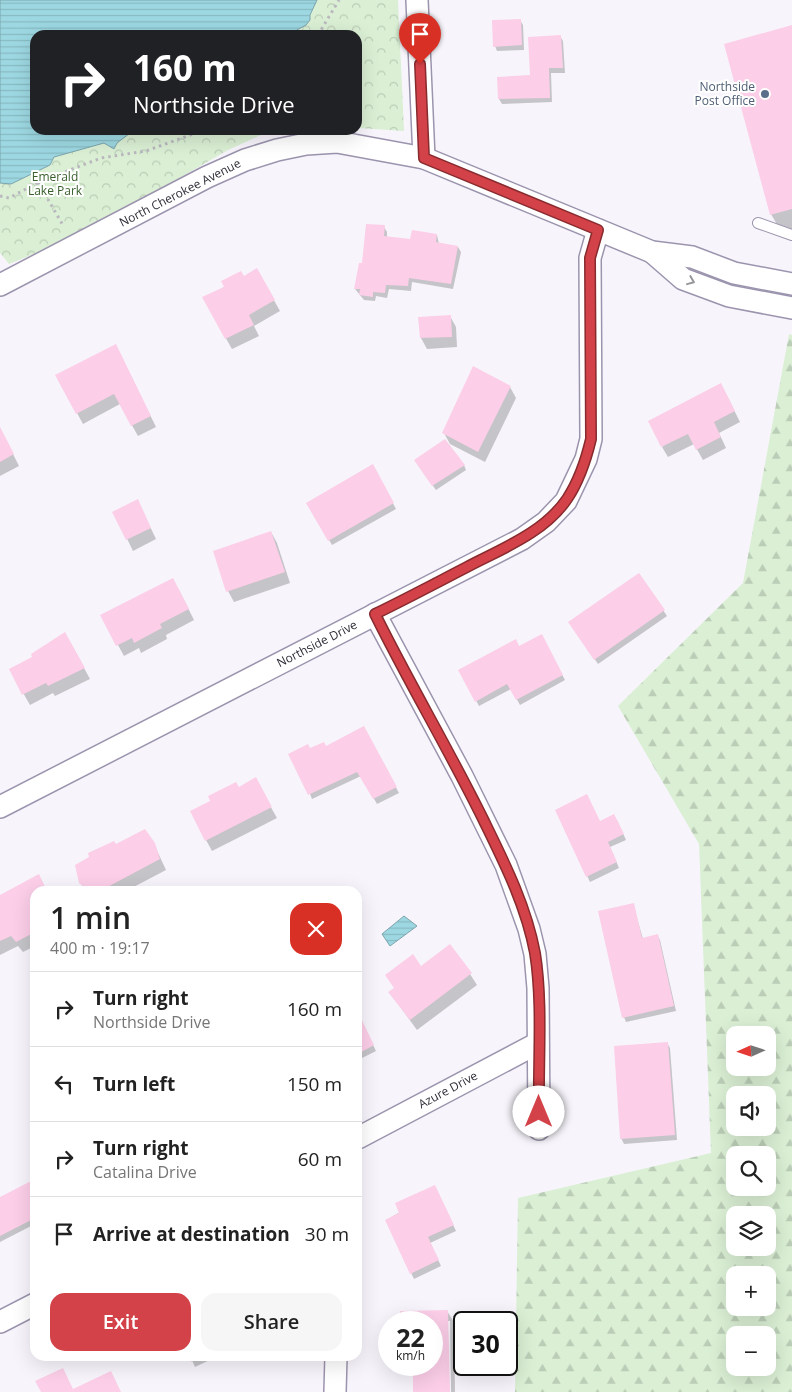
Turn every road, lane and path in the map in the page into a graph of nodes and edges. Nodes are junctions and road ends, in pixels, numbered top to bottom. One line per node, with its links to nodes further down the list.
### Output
1 (339, 0): 3 (path)
2 (417, 0): 5 (street)
3 (321, 30)
4 (190, 135): 6 (path)
5 (424, 158): 9 (street, North Cherokee Avenue); 11 (street, North Cherokee Avenue)
6 (38, 182): 7 (path); 11 (path)
7 (0, 196)
8 (758, 223): 10 (lane)
9 (598, 230): 12 (street, North Cherokee Avenue); 16 (street, Northside Drive)
10 (792, 235)
11 (74, 247): 14 (street, North Cherokee Avenue)
12 (652, 252): 13 (street, North Cherokee Avenue); 15 (street, North Cherokee Avenue, one-way to 15)
13 (792, 284)
14 (0, 285)
15 (792, 308)
16 (375, 614): 17 (street, Northside Drive); 18 (street)
17 (0, 807)
18 (538, 1043): 19 (street); 20 (street, Azure Drive)
19 (539, 1129)
20 (362, 1136)
21 (30, 1307): 22 (street)
22 (0, 1322)
23 (336, 1361): 24 (street)
24 (335, 1392)

